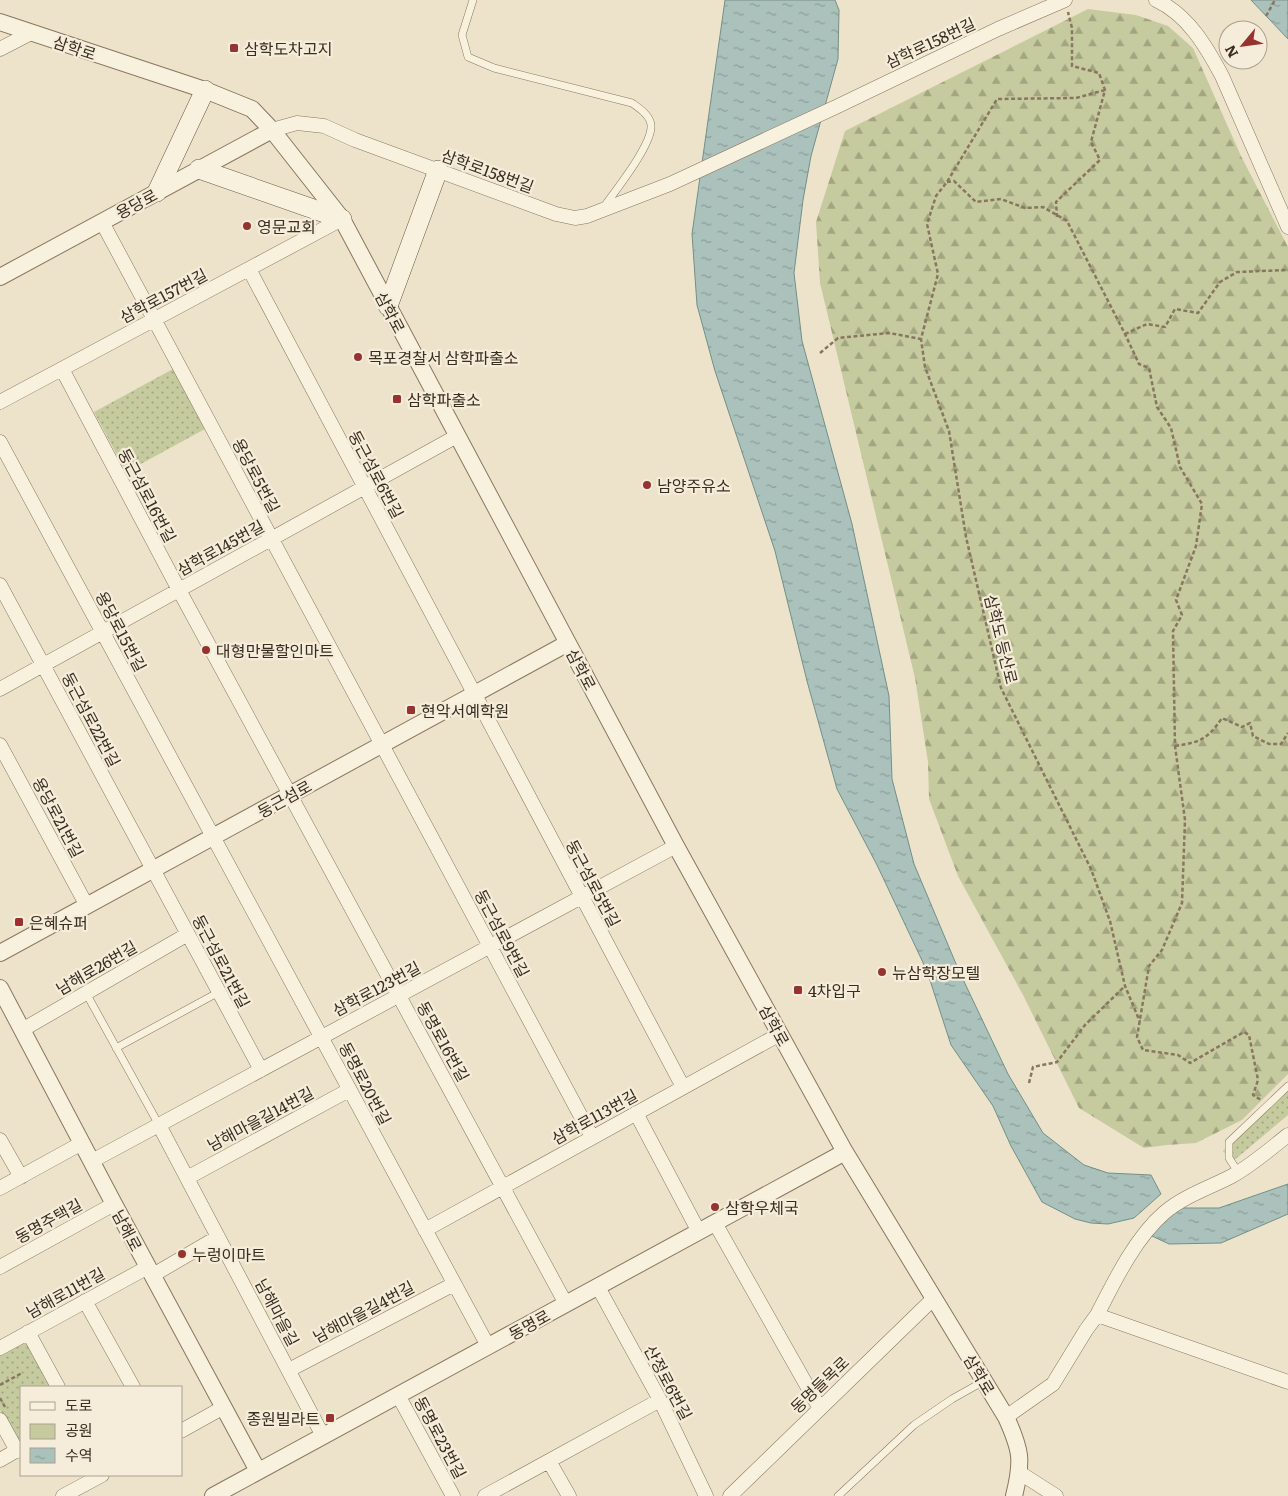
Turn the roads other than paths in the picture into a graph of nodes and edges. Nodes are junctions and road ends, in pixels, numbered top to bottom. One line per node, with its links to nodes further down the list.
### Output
1 (472, 0): 12 (lane)
2 (1065, 0): 12 (street, 삼학로158번길)
3 (1156, 0): 15 (street)
4 (0, 22): 5 (street, 삼학로)
5 (31, 33): 6 (street); 7 (street, 삼학로)
6 (0, 49)
7 (205, 90): 8 (street, 삼학로); 11 (main road)
8 (272, 130): 9 (street, 용당로); 10 (street, 삼학로158번길); 13 (street, 삼학로)
9 (199, 169): 11 (street, 용당로); 13 (main road)
10 (438, 170): 12 (street, 삼학로158번길); 18 (main road)
11 (157, 192): 14 (street, 용당로)
12 (601, 210)
13 (342, 219): 16 (street, 삼학로157번길); 18 (street, 삼학로)
14 (102, 222): 17 (street, 용당로); 19 (street, 용당로5번길)
15 (1288, 227)
16 (248, 269): 19 (street, 삼학로157번길); 24 (street, 둥근섬로6번길)
17 (0, 277)
18 (388, 306): 22 (street, 삼학로)
19 (154, 320): 20 (street, 삼학로157번길); 25 (street, 용당로5번길)
20 (62, 369): 21 (street, 삼학로157번길); 27 (street, 둥근섬로16번길)
21 (0, 402)
22 (457, 436): 24 (street, 삼학로145번길); 29 (street, 삼학로)
23 (0, 442): 28 (street, 용당로15번길)
24 (364, 487): 25 (street, 삼학로145번길); 32 (street, 둥근섬로6번길)
25 (272, 539): 27 (street, 삼학로145번길); 34 (street, 용당로5번길)
26 (0, 585): 30 (street, 둥근섬로22번길)
27 (179, 590): 28 (street, 삼학로145번길); 35 (street, 둥근섬로16번길)
28 (102, 632): 30 (street, 삼학로145번길); 36 (street, 용당로15번길)
29 (568, 643): 32 (street, 둥근섬로); 37 (street, 삼학로)
30 (43, 665): 31 (street, 삼학로145번길); 38 (street, 둥근섬로22번길)
31 (0, 688)
32 (474, 695): 34 (street, 둥근섬로); 39 (street, 둥근섬로5번길)
33 (0, 745): 40 (street, 용당로21번길)
34 (382, 745): 35 (street, 둥근섬로); 42 (street, 둥근섬로9번길)
35 (290, 795): 36 (street, 둥근섬로); 47 (street, 동명로16번길)
36 (213, 837): 38 (street, 둥근섬로); 50 (street, 동명로20번길)
37 (676, 846): 39 (street, 삼학로123번길); 49 (street, 삼학로)
38 (153, 870): 40 (street, 둥근섬로); 41 (street, 둥근섬로21번길)
39 (582, 897): 42 (street, 삼학로123번길); 54 (street, 둥근섬로5번길)
40 (87, 906): 43 (street, 둥근섬로)
41 (188, 934): 45 (street, 둥근섬로21번길); 46 (street, 남해로26번길)
42 (490, 946): 47 (street, 삼학로123번길); 59 (street, 둥근섬로9번길)
43 (0, 953)
44 (0, 988): 48 (street, 남해로)
45 (219, 992): 51 (lane); 52 (street, 둥근섬로21번길)
46 (86, 993): 48 (street, 남해로26번길); 51 (lane)
47 (399, 995): 50 (street, 삼학로123번길); 67 (street, 동명로16번길)
48 (22, 1030): 61 (street, 남해로)
49 (780, 1034): 54 (street, 삼학로113번길); 62 (street, 삼학로)
50 (321, 1037): 52 (street, 삼학로123번길); 55 (street, 동명로20번길)
51 (116, 1048): 57 (lane)
52 (261, 1070): 57 (street, 삼학로123번길)
53 (1288, 1086): 64 (lane)
54 (683, 1087): 56 (street, 삼학로113번길)
55 (349, 1090): 66 (street, 남해마을길14번길); 71 (street, 동명로20번길)
56 (636, 1113): 59 (street, 삼학로113번길); 72 (street)
57 (159, 1125): 63 (street, 삼학로123번길); 66 (street, 남해마을길)
58 (1288, 1135): 64 (street)
59 (592, 1137): 67 (street, 삼학로113번길)
60 (0, 1140): 65 (street)
61 (82, 1143): 63 (street, 남해로); 65 (street)
62 (845, 1152): 70 (street, 동명로); 78 (street, 삼학로)
63 (92, 1161): 69 (street, 남해로)
64 (1238, 1172): 81 (street)
65 (21, 1176): 68 (street)
66 (186, 1178): 73 (street, 남해마을길)
67 (503, 1187): 71 (street, 삼학로113번길); 80 (street, 동명로16번길)
68 (0, 1188)
69 (114, 1204): 74 (street, 동명주택길); 75 (street, 남해로)
70 (715, 1223): 72 (street, 동명로); 93 (street)
71 (425, 1230): 76 (street, 동명로20번길)
72 (698, 1232): 77 (street, 동명로)
73 (218, 1237): 75 (street, 남해로11번길); 85 (street, 남해마을길)
74 (0, 1267)
75 (150, 1271): 79 (street, 남해로11번길); 92 (street, 남해로)
76 (454, 1284): 83 (street, 동명로20번길); 85 (street, 남해마을길4번길)
77 (598, 1287): 80 (street, 동명로); 91 (street, 산정로6번길)
78 (934, 1298): 86 (street, 삼학로); 93 (street, 동명들목로)
79 (85, 1301): 82 (street, 남해로11번길); 89 (street)
80 (566, 1304): 83 (street, 동명로)
81 (1097, 1316): 87 (street); 94 (street)
82 (28, 1332): 84 (street, 남해로11번길); 88 (street)
83 (488, 1346): 90 (street, 동명로)
84 (0, 1348)
85 (289, 1370): 97 (street, 남해마을길)
86 (984, 1381): 94 (street, 삼학로); 111 (lane)
87 (1288, 1382)
88 (57, 1386)
89 (132, 1386)
90 (398, 1395): 97 (street, 동명로); 106 (street, 동명로23번길)
91 (660, 1400): 100 (street); 109 (street, 산정로6번길)
92 (224, 1408): 96 (street); 101 (street, 남해로)
93 (819, 1408): 110 (street, 동명들목로)
94 (1006, 1417): 102 (street, 삼학로)
95 (0, 1420): 98 (street)
96 (182, 1430)
97 (324, 1436): 101 (street, 동명로)
98 (19, 1450): 99 (street)
99 (0, 1460)
100 (549, 1461): 107 (street); 108 (street)
101 (258, 1471): 105 (street, 동명로)
102 (1020, 1473): 112 (street, 삼학로); 113 (street)
103 (100, 1476): 104 (street)
104 (63, 1496)
105 (213, 1496)
106 (453, 1496)
107 (485, 1496)
108 (569, 1496)
109 (706, 1496)
110 (730, 1496)
111 (838, 1496)
112 (1014, 1496)
113 (1056, 1496)

